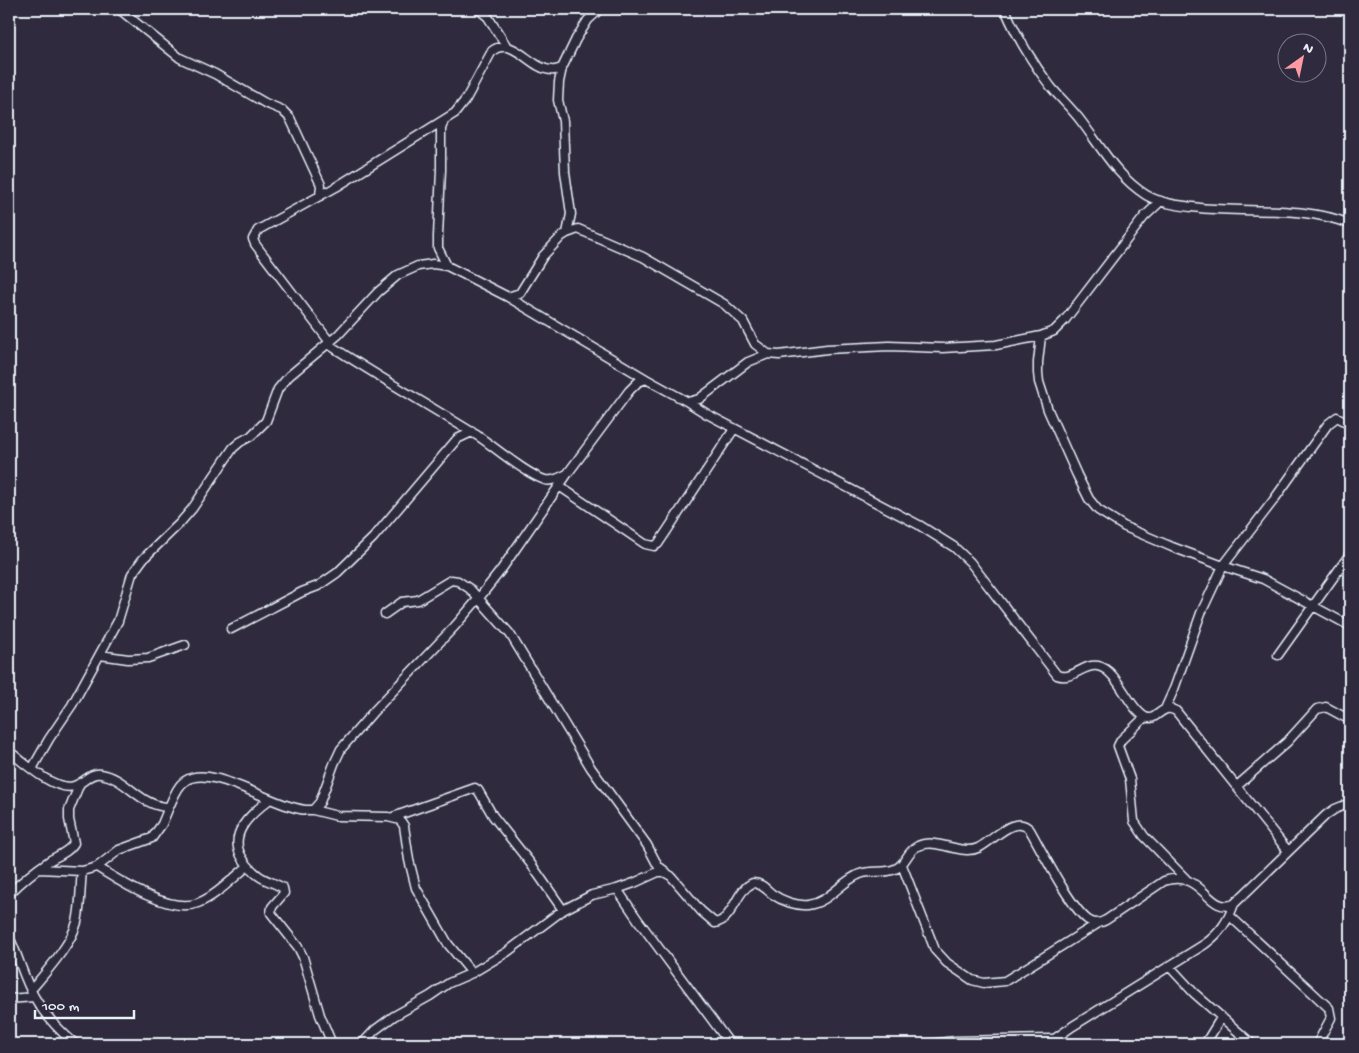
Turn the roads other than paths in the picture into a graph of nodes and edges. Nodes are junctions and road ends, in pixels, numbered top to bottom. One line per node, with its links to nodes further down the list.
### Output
1 (119, 9): 8 (street)
2 (478, 9): 5 (street)
3 (600, 9): 6 (street)
4 (1005, 9): 9 (street)
5 (507, 47): 6 (street); 7 (street)
6 (562, 68): 10 (street)
7 (444, 120): 8 (street); 14 (street)
8 (320, 196): 19 (street)
9 (1161, 201): 11 (street); 18 (street)
10 (571, 214): 12 (street); 13 (street)
11 (1350, 224)
12 (578, 229): 13 (street); 20 (street)
13 (567, 233): 17 (street)
14 (438, 248): 15 (street); 16 (street)
15 (428, 265): 16 (street); 19 (street)
16 (447, 266): 17 (street)
17 (508, 297): 21 (street)
18 (1041, 336): 20 (street); 32 (street)
19 (329, 342): 23 (street); 39 (street)
20 (768, 354): 22 (street)
21 (646, 379): 22 (street); 28 (street)
22 (688, 402): 25 (street)
23 (459, 424): 26 (street); 27 (street)
24 (1350, 424): 32 (street)
25 (734, 429): 30 (street); 42 (street)
26 (472, 432): 27 (street); 29 (street)
27 (461, 436): 37 (street)
28 (568, 473): 29 (street); 30 (street)
29 (548, 481): 30 (street)
30 (557, 490): 33 (street)
31 (1350, 554): 34 (street)
32 (1223, 566): 34 (street); 41 (street)
33 (479, 598): 35 (street); 51 (street); 59 (street)
34 (1314, 606): 36 (street); 40 (street)
35 (385, 614)
36 (1350, 626)
37 (231, 629)
38 (185, 646): 39 (street)
39 (100, 655): 45 (street)
40 (1278, 655)
41 (1164, 709): 42 (street); 47 (street)
42 (1145, 717): 60 (street)
43 (1350, 720): 47 (street)
44 (9, 751): 45 (street)
45 (32, 769): 46 (street)
46 (80, 783): 50 (street); 57 (street)
47 (1237, 786): 53 (street)
48 (270, 799): 50 (street); 51 (street); 55 (street)
49 (1350, 803): 53 (street)
50 (168, 807): 56 (street)
51 (313, 810): 52 (street)
52 (393, 817): 64 (street); 69 (street)
53 (1288, 851): 63 (street)
54 (902, 865): 59 (street); 66 (street); 66 (street)
55 (248, 866): 56 (street); 75 (street)
56 (98, 867): 58 (street)
57 (39, 869): 58 (street); 62 (street)
58 (82, 871): 70 (street)
59 (668, 873): 61 (street)
60 (1186, 879): 63 (street); 66 (street)
61 (617, 889): 64 (street); 77 (street)
62 (9, 894)
63 (1234, 904): 65 (street)
64 (563, 910): 69 (street)
65 (1230, 916): 68 (street); 81 (street)
66 (1097, 924)
67 (9, 937): 70 (street)
68 (1170, 967): 72 (street); 73 (street)
69 (472, 973): 76 (street)
70 (32, 993): 71 (street); 74 (street)
71 (9, 999)
72 (1221, 1018): 79 (street); 80 (street)
73 (1050, 1042): 78 (street)
74 (75, 1044)
75 (332, 1044)
76 (362, 1044)
77 (730, 1044)
78 (930, 1044)
79 (1205, 1044)
80 (1252, 1044)
81 (1317, 1044)

